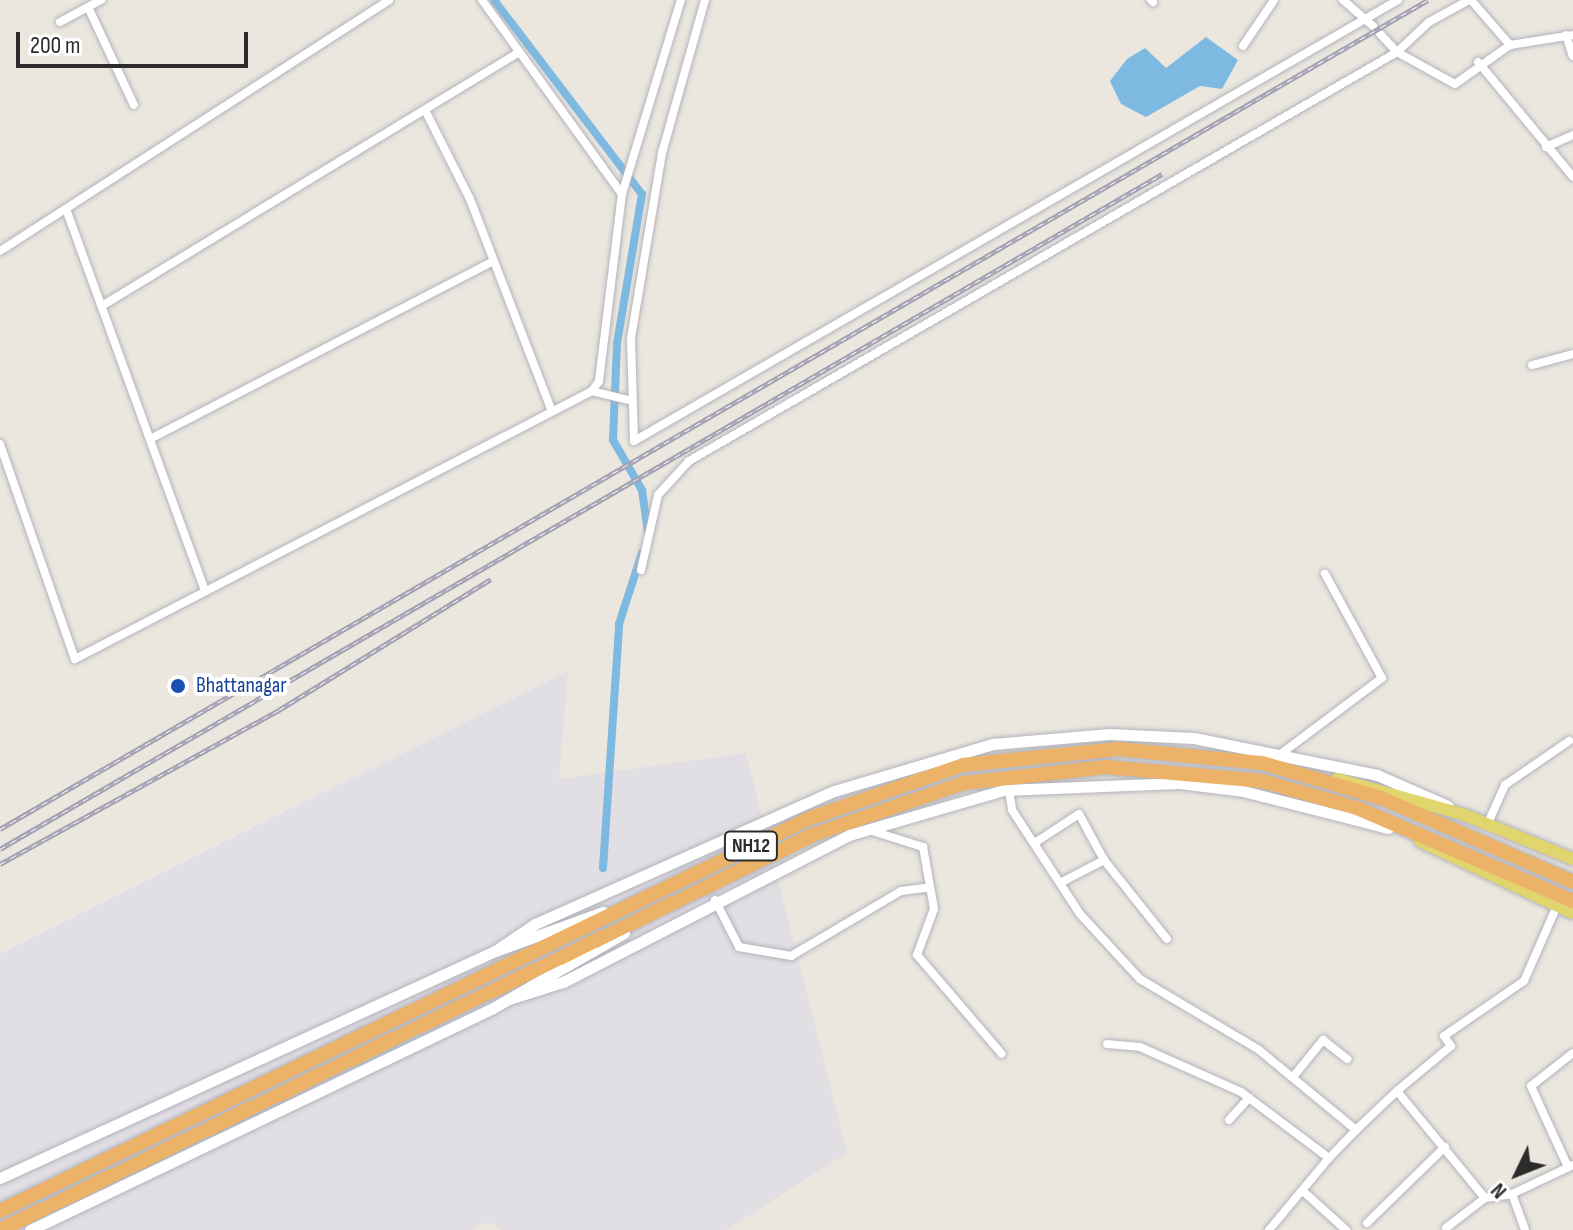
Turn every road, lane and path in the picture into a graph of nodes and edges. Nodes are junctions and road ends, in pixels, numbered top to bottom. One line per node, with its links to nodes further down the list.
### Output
1 (101, 0): 10 (street)
2 (389, 0): 27 (street)
3 (482, 0): 17 (street)
4 (681, 0): 26 (street)
5 (705, 0): 34 (street)
6 (1274, 0): 16 (street)
7 (1343, 0): 12 (street)
8 (1398, 0): 12 (street)
9 (1470, 0): 15 (street); 18 (street)
10 (88, 7): 11 (street); 21 (street)
11 (60, 22)
12 (1370, 22): 34 (street)
13 (1380, 34): 18 (street)
14 (1569, 35): 15 (street); 19 (street)
15 (1510, 45): 20 (street)
16 (1243, 46)
17 (519, 52): 22 (street); 26 (street)
18 (1397, 52): 20 (street); 38 (street)
19 (1573, 56)
20 (1478, 62): 24 (street)
21 (134, 105)
22 (426, 112): 29 (street); 30 (street)
23 (1573, 135): 24 (street)
24 (1546, 147): 25 (street)
25 (1573, 177)
26 (622, 194): 33 (street)
27 (66, 209): 28 (street); 30 (street)
28 (0, 251)
29 (491, 262): 35 (street); 36 (street)
30 (105, 304): 36 (street)
31 (1573, 354): 32 (street)
32 (1532, 365)
33 (592, 391): 34 (street); 35 (street)
34 (627, 400)
35 (552, 411): 40 (street)
36 (152, 438): 40 (street)
37 (0, 444): 40 (street)
38 (641, 570)
39 (1325, 574): 42 (street)
40 (205, 591)
41 (1569, 741): 47 (street)
42 (1282, 753): 46 (street); 63 (street)
43 (1315, 775): 46 (main road); 53 (highway, NH12); 57 (highway, NH12)
44 (1009, 790): 48 (street); 49 (street); 50 (street)
45 (1357, 808): 50 (main road); 58 (highway, NH12); 59 (highway, NH12)
46 (1465, 815): 47 (main road)
47 (1488, 823): 51 (main road)
48 (864, 830): 55 (street); 56 (street)
49 (1036, 842): 52 (street); 54 (street)
50 (1422, 842): 60 (main road)
51 (1573, 859)
52 (1104, 860): 54 (street); 62 (street)
53 (1573, 882)
54 (1060, 883): 69 (street)
55 (927, 888): 56 (street); 67 (street)
56 (715, 900): 64 (street)
57 (635, 901): 63 (street); 81 (highway, NH12)
58 (1573, 901)
59 (672, 903): 64 (street); 84 (highway, NH12)
60 (1557, 906): 61 (main road); 70 (street)
61 (1573, 913)
62 (1167, 939)
63 (495, 951): 77 (street)
64 (509, 999): 85 (street)
65 (1107, 1044): 71 (street)
66 (1573, 1053): 76 (street)
67 (1002, 1054)
68 (1347, 1059): 69 (street)
69 (1293, 1077): 73 (street)
70 (1397, 1091): 73 (street); 74 (street)
71 (1249, 1098): 72 (street); 75 (street)
72 (1229, 1120)
73 (1356, 1130): 75 (street)
74 (1445, 1147): 80 (street); 82 (street)
75 (1329, 1158): 78 (street)
76 (1570, 1166): 79 (street)
77 (0, 1178)
78 (1304, 1192): 86 (street); 87 (street)
79 (1512, 1194): 80 (street); 88 (street)
80 (1485, 1198): 83 (street)
81 (0, 1211)
82 (1367, 1223)
83 (1446, 1228)
84 (0, 1230)
85 (30, 1230)
86 (1269, 1230)
87 (1346, 1230)
88 (1525, 1230)

